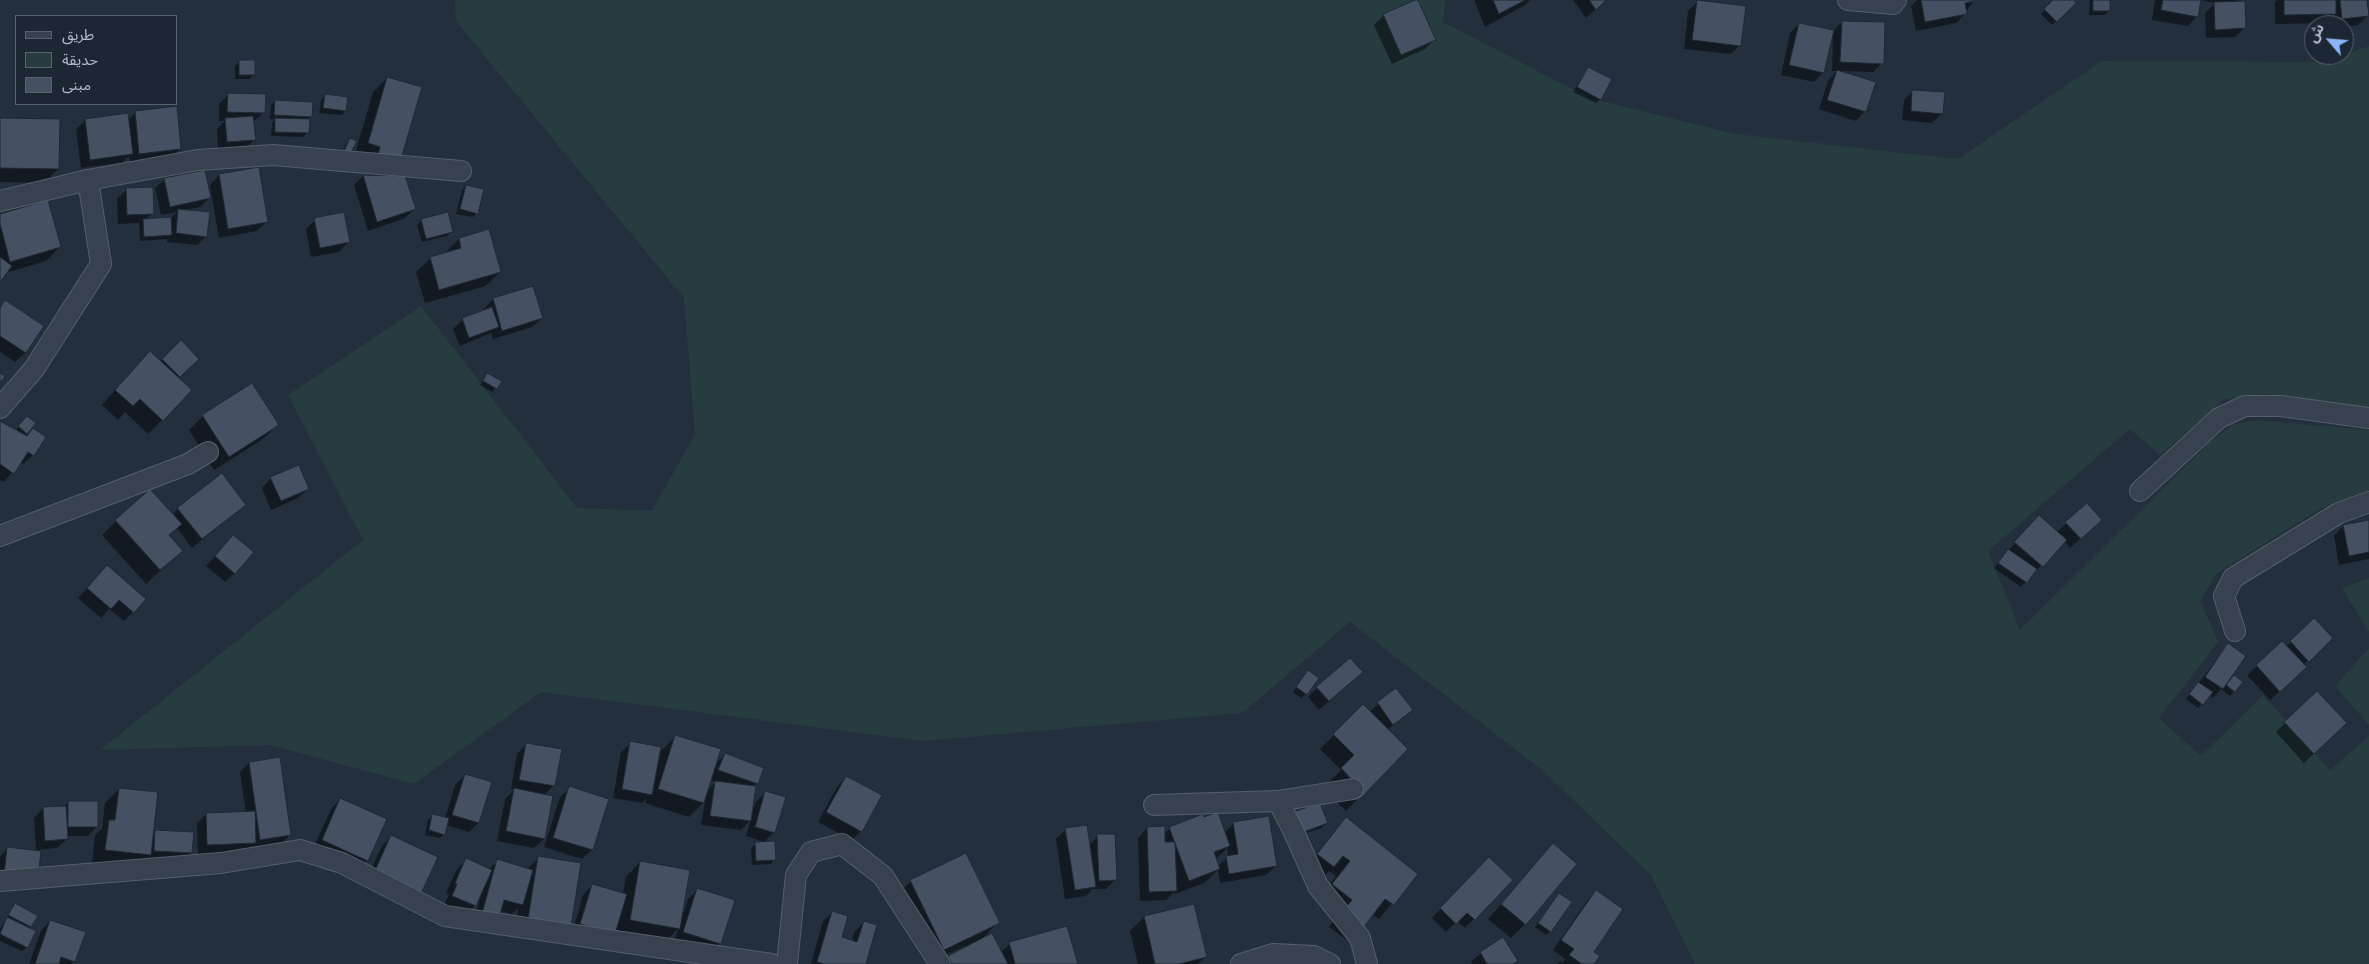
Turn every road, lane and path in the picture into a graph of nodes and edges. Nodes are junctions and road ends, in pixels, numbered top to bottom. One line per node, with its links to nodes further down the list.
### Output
1 (1848, 0): 2 (street)
2 (1896, 0)
3 (461, 172): 4 (street)
4 (88, 180): 5 (street); 6 (street)
5 (0, 201)
6 (0, 408)
7 (2369, 418): 9 (street)
8 (208, 452): 11 (street)
9 (2140, 491)
10 (2369, 502): 12 (street)
11 (0, 536)
12 (2235, 632)
13 (1353, 789): 14 (street)
14 (1278, 801): 15 (street); 22 (street)
15 (1154, 805)
16 (0, 881): 17 (street)
17 (771, 964)
18 (787, 964): 19 (street)
19 (940, 964)
20 (1241, 964): 21 (street)
21 (1330, 964)
22 (1367, 964)

